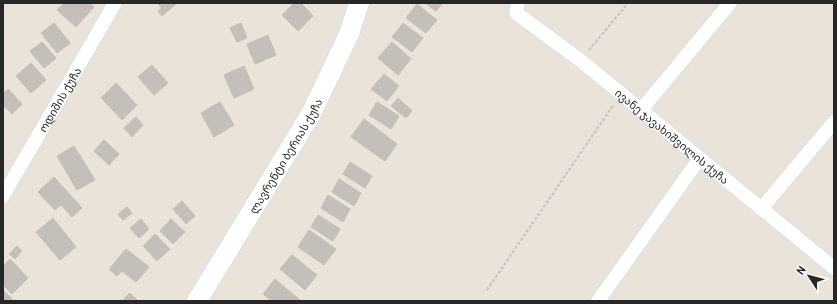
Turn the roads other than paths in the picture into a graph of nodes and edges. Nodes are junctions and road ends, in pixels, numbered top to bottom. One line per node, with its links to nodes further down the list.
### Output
1 (115, 3): 8 (street, ოდიშის ქუჩა)
2 (359, 3): 11 (main road, ლავრენტი ბერიას ქუჩა)
3 (518, 3): 5 (street, ივანე ჯავახიშვილის ქუჩა)
4 (730, 3): 5 (street)
5 (641, 110): 7 (street, ივანე ჯავახიშვილის ქუჩა)
6 (834, 122): 9 (street)
7 (700, 158): 9 (street, ივანე ჯავახიშვილის ქუჩა); 12 (street)
8 (3, 196)
9 (762, 208): 10 (street, ივანე ჯავახიშვილის ქუჩა)
10 (834, 268)
11 (197, 301)
12 (598, 301)

